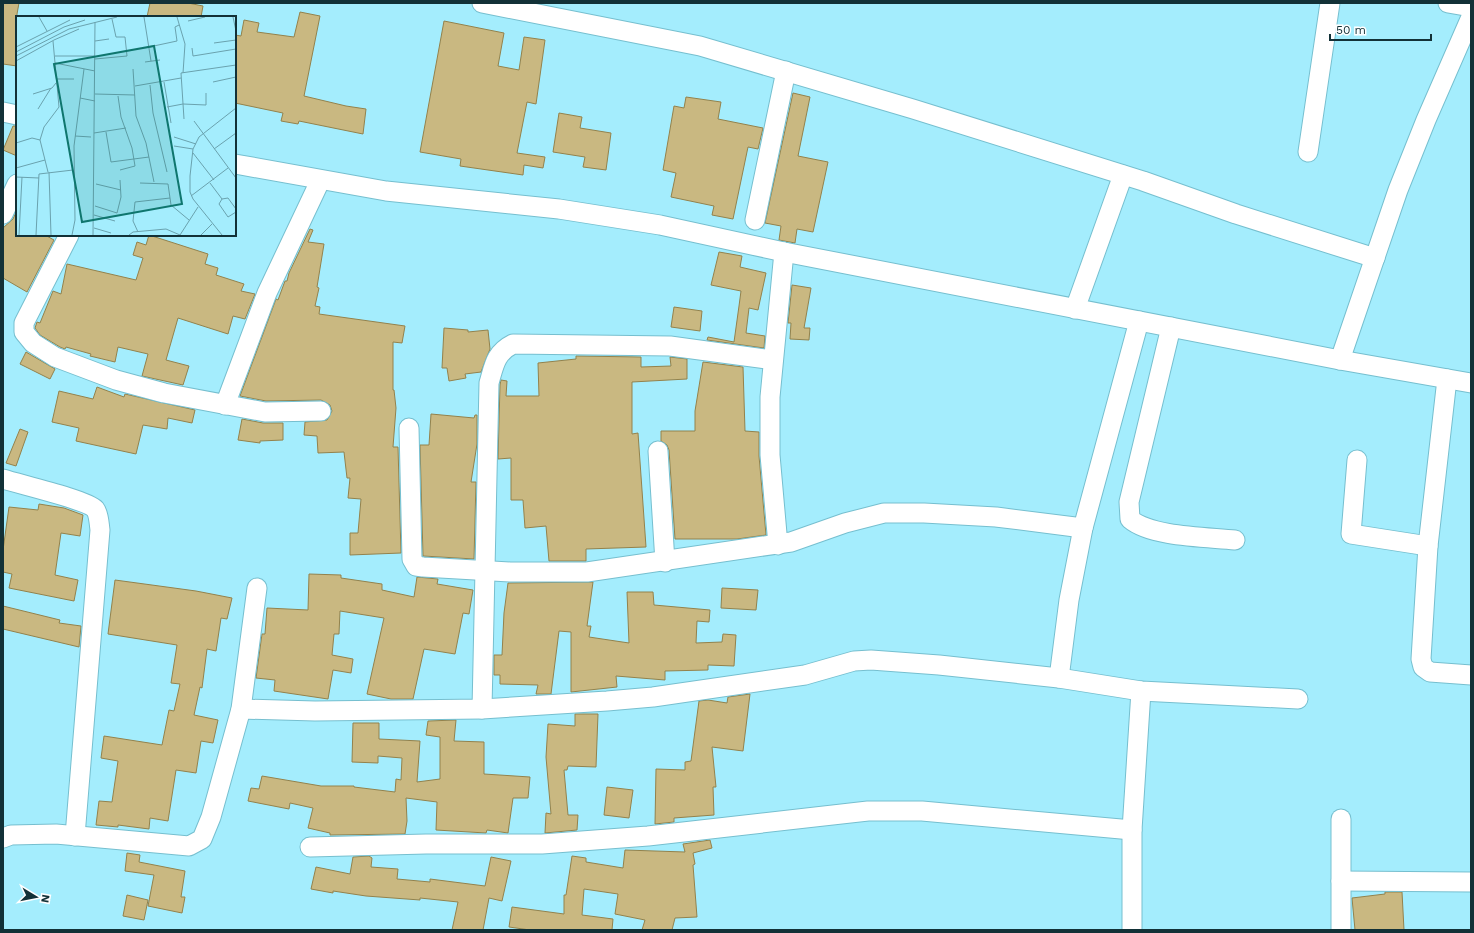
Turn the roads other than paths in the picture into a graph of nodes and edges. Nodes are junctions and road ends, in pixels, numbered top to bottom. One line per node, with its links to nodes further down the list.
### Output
1 (482, 3): 6 (street)
2 (1330, 3): 9 (street)
3 (1448, 3): 4 (street)
4 (1471, 7)
5 (1471, 16): 18 (street)
6 (786, 71): 11 (street); 15 (street)
7 (3, 112): 8 (street)
8 (16, 115)
9 (1308, 152)
10 (236, 164): 12 (street)
11 (1123, 175): 18 (street); 19 (street)
12 (320, 181): 17 (street); 26 (street)
13 (16, 186): 14 (street)
14 (3, 214)
15 (755, 220)
16 (68, 236): 26 (street)
17 (784, 252): 19 (street); 22 (street)
18 (1375, 258): 23 (street)
19 (1075, 309): 20 (street)
20 (1139, 321): 21 (street); 32 (street)
21 (1171, 327): 23 (street); 33 (street)
22 (773, 360): 34 (street); 37 (street)
23 (1340, 360): 24 (street)
24 (1447, 379): 25 (street); 35 (street)
25 (1471, 383)
26 (224, 405): 27 (street)
27 (321, 411)
28 (409, 428): 37 (street)
29 (658, 451): 36 (street)
30 (1357, 460): 35 (street)
31 (3, 479): 47 (street)
32 (1083, 528): 34 (street); 40 (street)
33 (1235, 540)
34 (778, 545): 36 (street)
35 (1428, 546): 39 (street)
36 (665, 562): 37 (street)
37 (485, 570): 44 (street)
38 (257, 588): 43 (street)
39 (1471, 674)
40 (1059, 678): 41 (street); 44 (street)
41 (1141, 691): 42 (street); 46 (street)
42 (1298, 699)
43 (241, 709): 44 (street); 47 (street)
44 (482, 709)
45 (1341, 819): 50 (street)
46 (1132, 830): 49 (street); 52 (street)
47 (75, 836): 48 (street)
48 (3, 838)
49 (310, 847)
50 (1342, 881): 51 (street); 53 (street)
51 (1471, 882)
52 (1132, 930)
53 (1341, 930)

